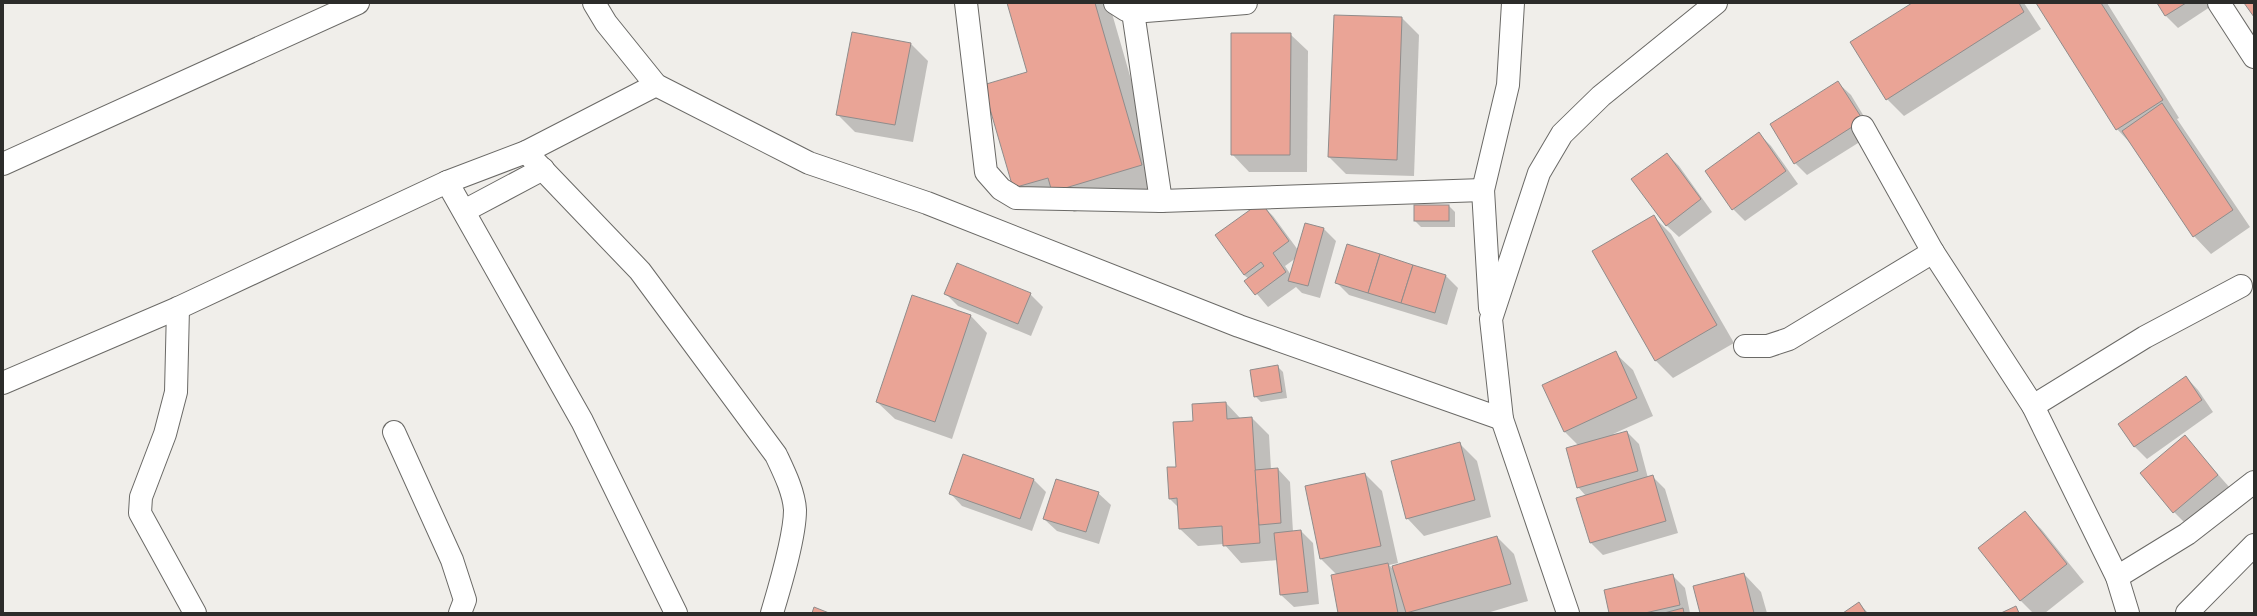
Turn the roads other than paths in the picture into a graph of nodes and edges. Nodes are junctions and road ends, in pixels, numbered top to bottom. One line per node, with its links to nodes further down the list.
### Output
1 (358, 3): 13 (street)
2 (594, 3): 10 (street)
3 (966, 3): 17 (street)
4 (1246, 3): 8 (street)
5 (1513, 3): 16 (street)
6 (1716, 3): 22 (street)
7 (2219, 3): 9 (street)
8 (1124, 7): 17 (street)
9 (2254, 57)
10 (656, 85): 12 (street); 26 (street)
11 (1863, 127): 19 (street)
12 (526, 152): 14 (street); 15 (street)
13 (3, 164)
14 (543, 169): 18 (street); 34 (street)
15 (447, 182): 18 (street); 21 (street)
16 (1483, 190): 17 (street); 22 (street)
17 (1161, 201)
18 (464, 211): 33 (street)
19 (1933, 252): 23 (street); 25 (street)
20 (2241, 286): 25 (street)
21 (178, 308): 24 (street); 31 (street)
22 (1491, 319): 26 (street)
23 (1745, 346)
24 (3, 382)
25 (2033, 406): 30 (street)
26 (1502, 419): 35 (street)
27 (394, 432): 32 (street)
28 (2254, 482): 30 (street)
29 (2254, 545): 37 (street)
30 (2117, 577): 36 (street)
31 (195, 613)
32 (460, 613)
33 (676, 613)
34 (772, 613)
35 (1568, 613)
36 (2128, 613)
37 (2187, 613)

